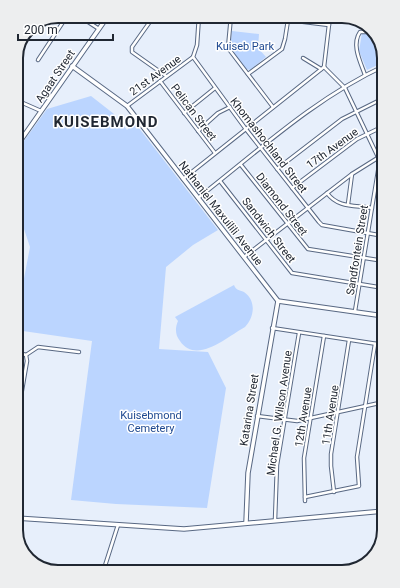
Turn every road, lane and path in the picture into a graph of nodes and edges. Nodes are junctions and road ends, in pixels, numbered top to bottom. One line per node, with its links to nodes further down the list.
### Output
1 (62, 23): 14 (street)
2 (90, 23): 10 (street)
3 (103, 23): 10 (street, Agaat Street)
4 (149, 23): 21 (street)
5 (199, 23): 12 (street)
6 (230, 23): 19 (street)
7 (288, 23): 19 (street)
8 (313, 23): 9 (street)
9 (329, 25): 16 (street)
10 (99, 29): 15 (street, Agaat Street)
11 (365, 32): 20 (street)
12 (193, 57): 21 (street, 21st Avenue); 23 (street, Khomashochland Street)
13 (303, 58): 17 (street)
14 (38, 60)
15 (72, 66): 27 (street, Nathaniel Maxuilili Avenue); 30 (street, Agaat Street)
16 (324, 66): 17 (street); 24 (street, Sandfontein Street)
17 (321, 69): 28 (street)
18 (377, 70): 20 (street)
19 (248, 74): 28 (street)
20 (366, 75): 24 (street)
21 (166, 76): 22 (street, 21st Avenue)
22 (160, 81): 27 (street, 21st Avenue); 32 (street, Pelican Street)
23 (215, 88): 29 (street, Khomashochland Street); 32 (street)
24 (345, 88): 31 (street, Sandfontein Street); 38 (street)
25 (377, 101): 31 (street)
26 (23, 103): 30 (street)
27 (127, 106): 46 (street, Nathaniel Maxuilili Avenue)
28 (273, 107): 33 (street)
29 (230, 108): 33 (street, Khomashochland Street); 35 (street)
30 (42, 111): 37 (street, Agaat Street)
31 (356, 111): 36 (street, Sandfontein Street); 43 (street)
32 (184, 113): 35 (street, Pelican Street)
33 (245, 128): 38 (street, Khomashochland Street); 39 (street)
34 (377, 129): 36 (street, 17th Avenue)
35 (198, 131): 39 (street, Pelican Street)
36 (367, 133): 40 (street, Sandfontein Street); 48 (street, 17th Avenue)
37 (23, 137)
38 (261, 149): 42 (street); 43 (street, Khomashochland Street)
39 (215, 153): 46 (street)
40 (377, 155)
41 (377, 158): 44 (street)
42 (241, 165): 47 (street); 54 (street, Diamond Street)
43 (277, 168): 48 (street, Khomashochland Street)
44 (352, 174): 49 (street); 51 (street)
45 (377, 177): 53 (street, Sandfontein Street)
46 (183, 178): 50 (street, Nathaniel Maxuilili Avenue)
47 (220, 181): 50 (street); 57 (street, Sandwich Street)
48 (292, 188): 52 (street, Khomashochland Street)
49 (327, 193): 51 (street); 52 (street)
50 (198, 198): 58 (street, Nathaniel Maxuilili Avenue)
51 (348, 204): 53 (street)
52 (307, 208): 54 (street); 55 (street, Khomashochland Street)
53 (372, 208): 55 (street, Sandfontein Street)
54 (287, 224): 57 (street); 59 (street, Diamond Street)
55 (368, 233): 56 (street, Khomashochland Street); 59 (street, Sandfontein Street)
56 (377, 235)
57 (266, 240): 58 (street); 61 (street, Sandwich Street)
58 (244, 257): 63 (street, Nathaniel Maxuilili Avenue)
59 (364, 258): 60 (street, Diamond Street); 61 (street, Sandfontein Street)
60 (377, 260)
61 (359, 284): 62 (street, Sandwich Street); 64 (street, Sandfontein Street)
62 (377, 287)
63 (278, 300): 64 (street); 66 (street, Katarina Street)
64 (355, 311): 65 (street)
65 (377, 315)
66 (272, 328): 67 (street); 78 (street, Katarina Street)
67 (299, 332): 68 (street); 80 (street, Michael G. Wilson Avenue)
68 (324, 336): 69 (street); 79 (street, 12th Avenue)
69 (349, 340): 70 (street); 77 (street, 11th Avenue)
70 (375, 344): 76 (street)
71 (79, 352): 73 (street)
72 (23, 355): 73 (street)
73 (26, 356): 74 (street)
74 (23, 378)
75 (377, 404): 76 (street)
76 (366, 406): 77 (street); 81 (street)
77 (338, 412): 79 (street); 81 (street, 11th Avenue)
78 (257, 416): 80 (street); 87 (street, Katarina Street)
79 (311, 418): 80 (street); 82 (street, 12th Avenue)
80 (284, 420): 86 (street, Michael G. Wilson Avenue)
81 (334, 492): 82 (street)
82 (305, 497): 83 (street, 12th Avenue)
83 (305, 501)
84 (377, 512): 86 (street)
85 (23, 518): 88 (street)
86 (276, 520): 87 (street)
87 (246, 523): 88 (street)
88 (118, 525): 89 (street)
89 (105, 565)

